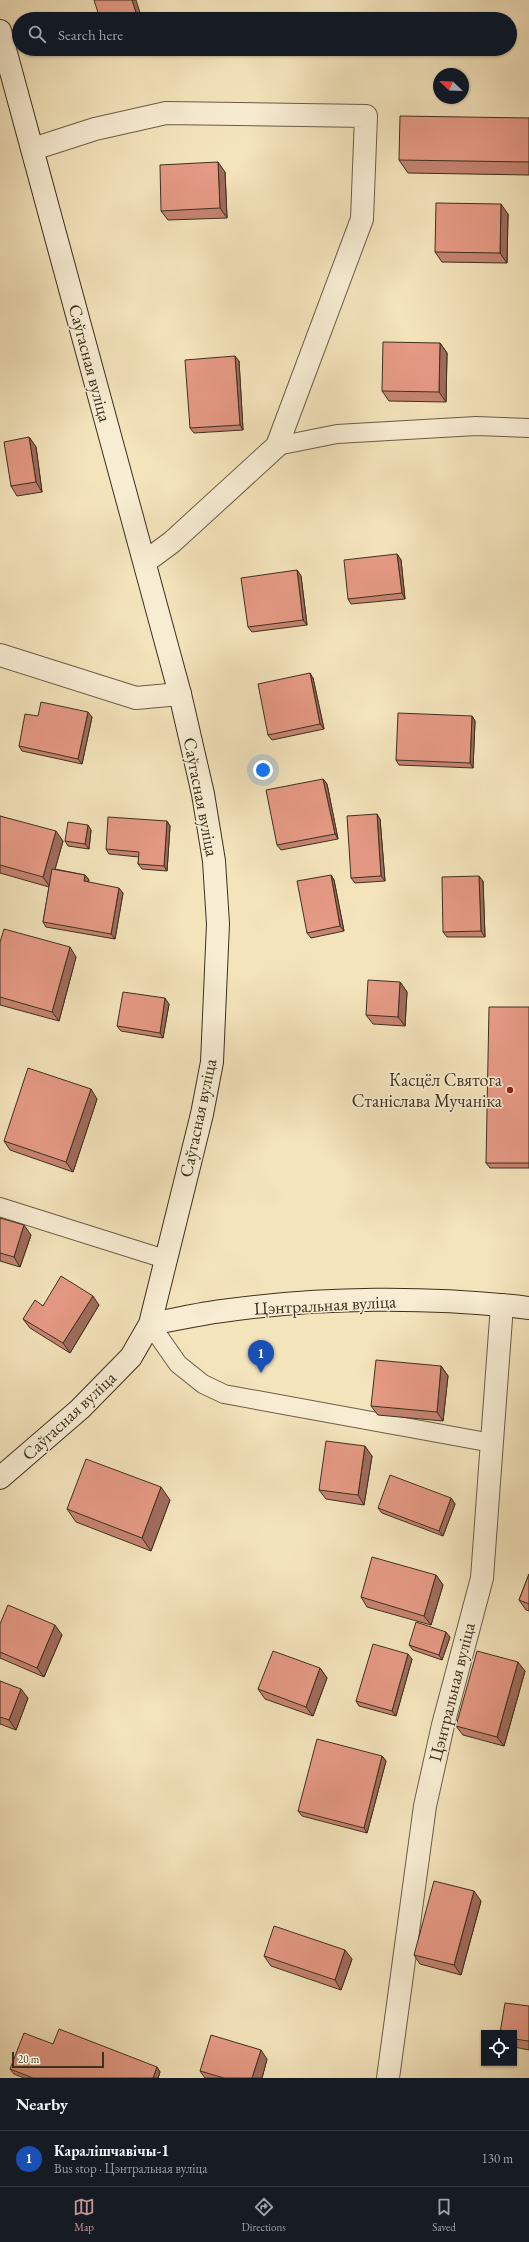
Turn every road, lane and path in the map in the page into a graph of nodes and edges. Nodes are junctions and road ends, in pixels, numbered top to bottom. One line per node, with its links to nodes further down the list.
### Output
1 (0, 31): 2 (street, Саўгасная вуліца)
2 (33, 149): 4 (street); 5 (street, Саўгасная вуліца)
3 (529, 428): 4 (lane)
4 (278, 446): 5 (street)
5 (145, 562): 7 (street, Саўгасная вуліца)
6 (0, 655): 7 (street)
7 (180, 694): 9 (street, Саўгасная вуліца)
8 (0, 1207): 9 (lane)
9 (165, 1259): 12 (street, Саўгасная вуліца)
10 (502, 1305): 11 (street, Цэнтральная вуліца); 12 (street, Цэнтральная вуліца); 13 (street, Цэнтральная вуліца)
11 (529, 1308)
12 (150, 1324): 13 (lane); 14 (street, Саўгасная вуліца)
13 (492, 1443): 15 (street, Цэнтральная вуліца)
14 (0, 1478)
15 (388, 2078)

